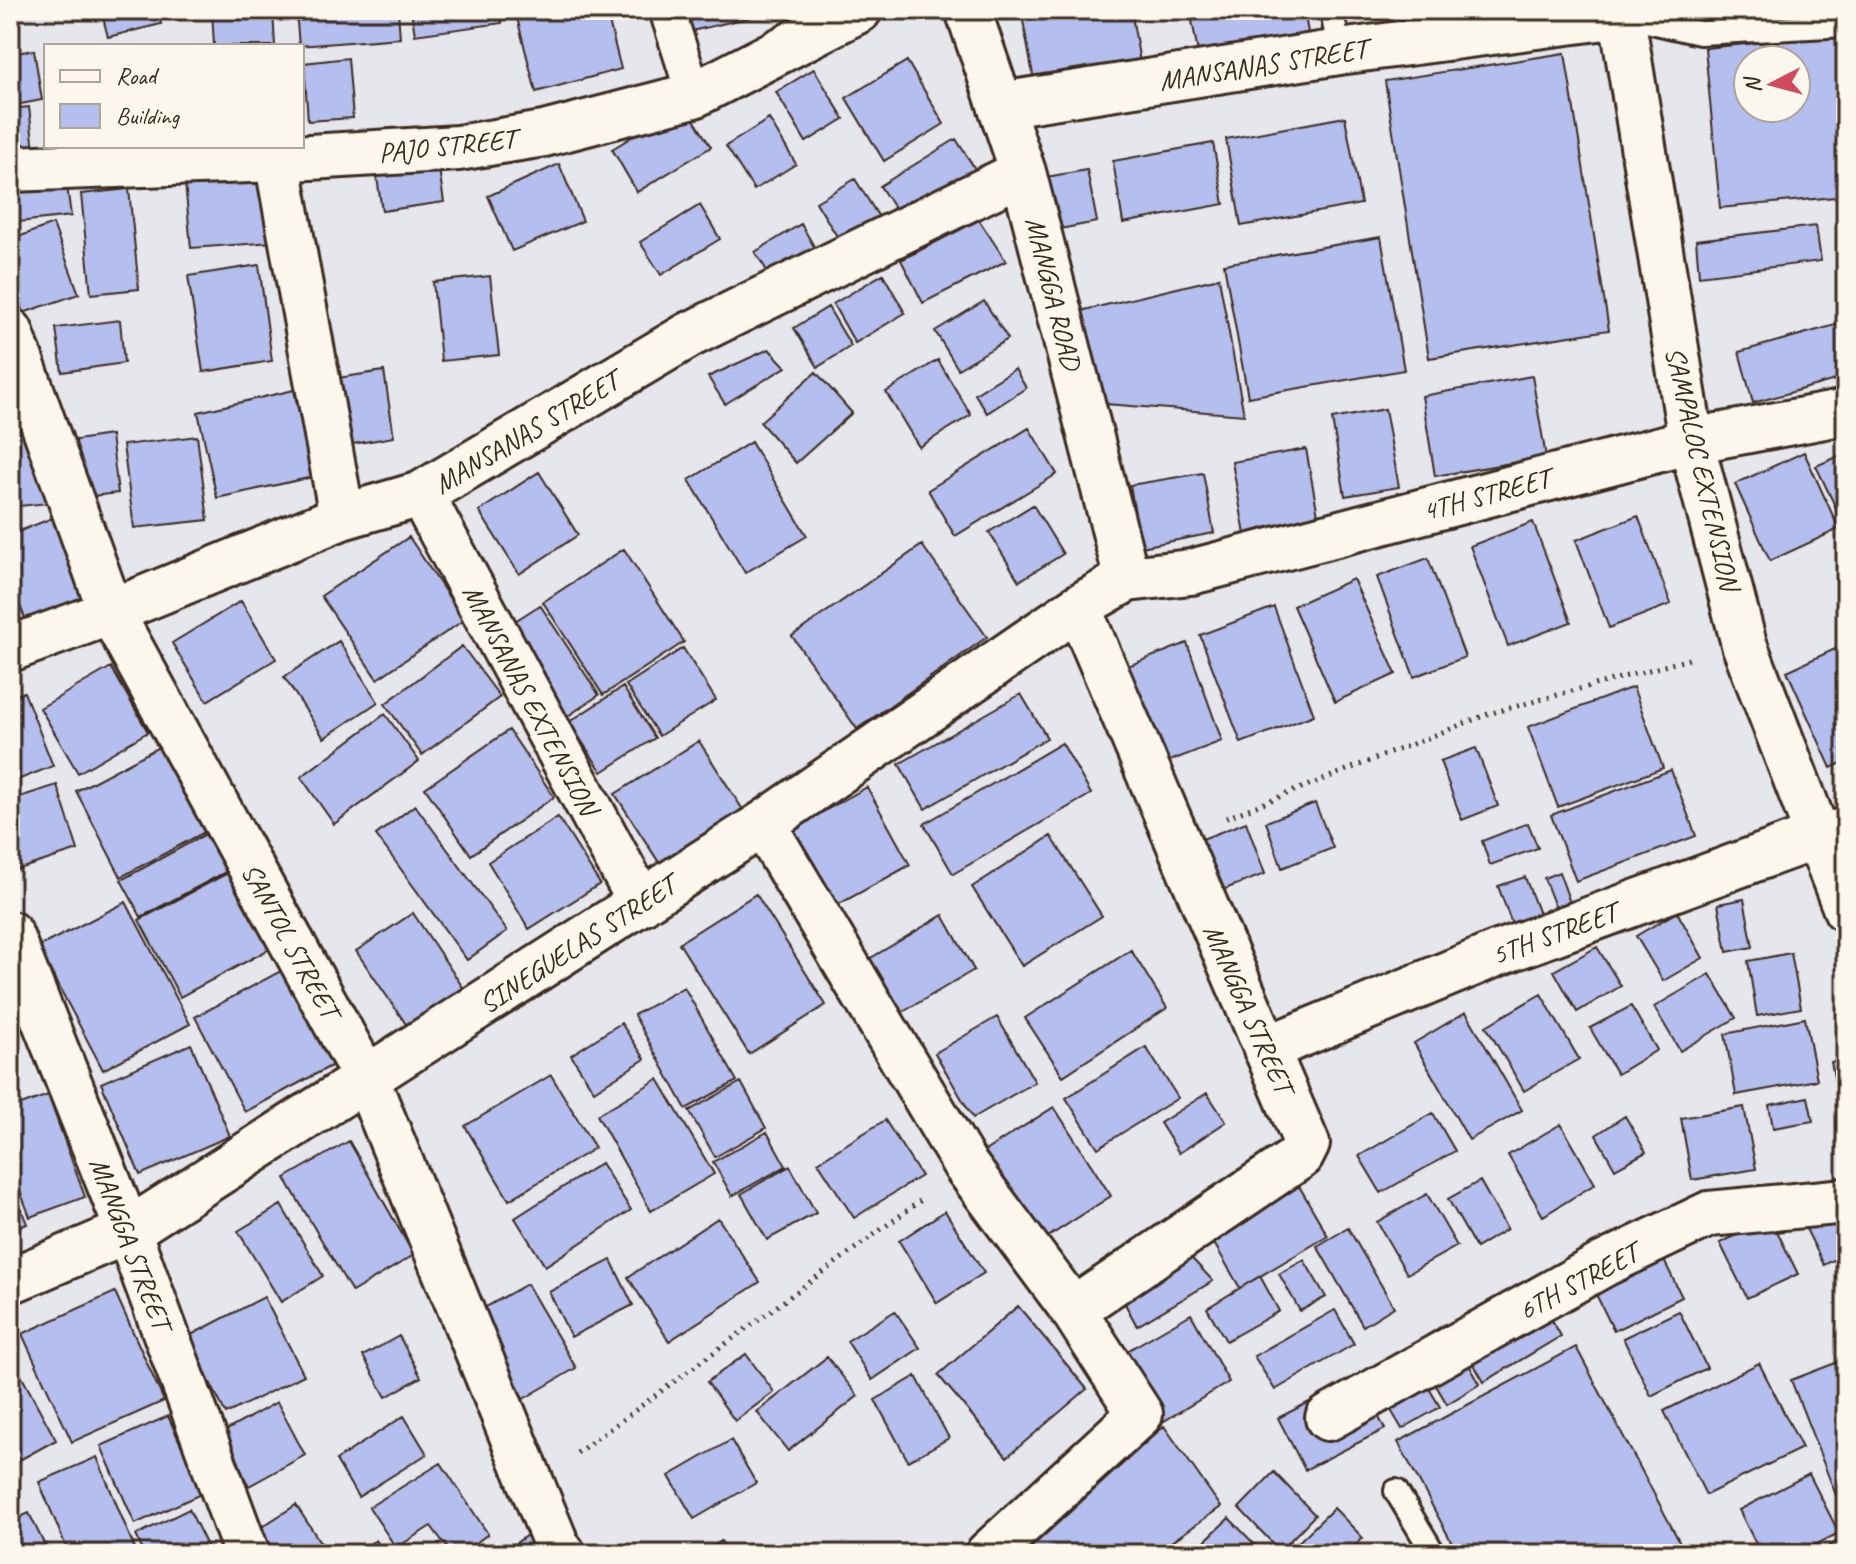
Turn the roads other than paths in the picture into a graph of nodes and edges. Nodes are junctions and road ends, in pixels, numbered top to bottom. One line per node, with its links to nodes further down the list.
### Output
1 (667, 10): 7 (street)
2 (859, 10): 7 (street, PAJO STREET)
3 (968, 10): 8 (street, MANGGA ROAD)
4 (1621, 12): 5 (lane); 6 (street, MANSANAS STREET); 14 (street, SAMPALOC EXTENSION)
5 (1846, 25)
6 (1335, 31): 8 (street, MANSANAS STREET)
7 (694, 95): 9 (street, PAJO STREET)
8 (1000, 105): 11 (street, MANGGA ROAD)
9 (277, 159): 10 (street, PAJO STREET); 16 (street)
10 (10, 169)
11 (1023, 172): 15 (street, MANSANAS STREET); 17 (street, MANGGA ROAD)
12 (10, 331): 19 (street, SANTOL STREET)
13 (1846, 412): 14 (street, 4TH STREET)
14 (1691, 441): 17 (street, 4TH STREET); 22 (street, SAMPALOC EXTENSION)
15 (421, 494): 16 (street, MANSANAS STREET); 23 (street, MANSANAS EXTENSION)
16 (342, 517): 19 (street, MANSANAS STREET)
17 (1127, 579): 18 (street, SINEGUELAS STREET)
18 (1078, 607): 21 (street, SINEGUELAS STREET); 26 (street, MANGGA STREET)
19 (111, 612): 20 (street, MANSANAS STREET); 27 (street, SANTOL STREET)
20 (10, 649)
21 (763, 824): 23 (street, SINEGUELAS STREET); 31 (street)
22 (1833, 833): 24 (street, SAMPALOC EXTENSION); 26 (street, 5TH STREET)
23 (641, 903): 27 (street, SINEGUELAS STREET)
24 (1846, 909)
25 (10, 934): 29 (street, MANGGA STREET)
26 (1266, 1049): 31 (street, MANGGA STREET)
27 (367, 1080): 29 (street, SINEGUELAS STREET); 35 (street, SANTOL STREET)
28 (1846, 1201): 32 (street, 6TH STREET)
29 (128, 1231): 30 (street, SINEGUELAS STREET); 34 (street, MANGGA STREET)
30 (10, 1281)
31 (1073, 1310): 36 (street)
32 (1328, 1418)
33 (1396, 1491): 37 (lane)
34 (247, 1554)
35 (563, 1554)
36 (988, 1554)
37 (1434, 1554)

